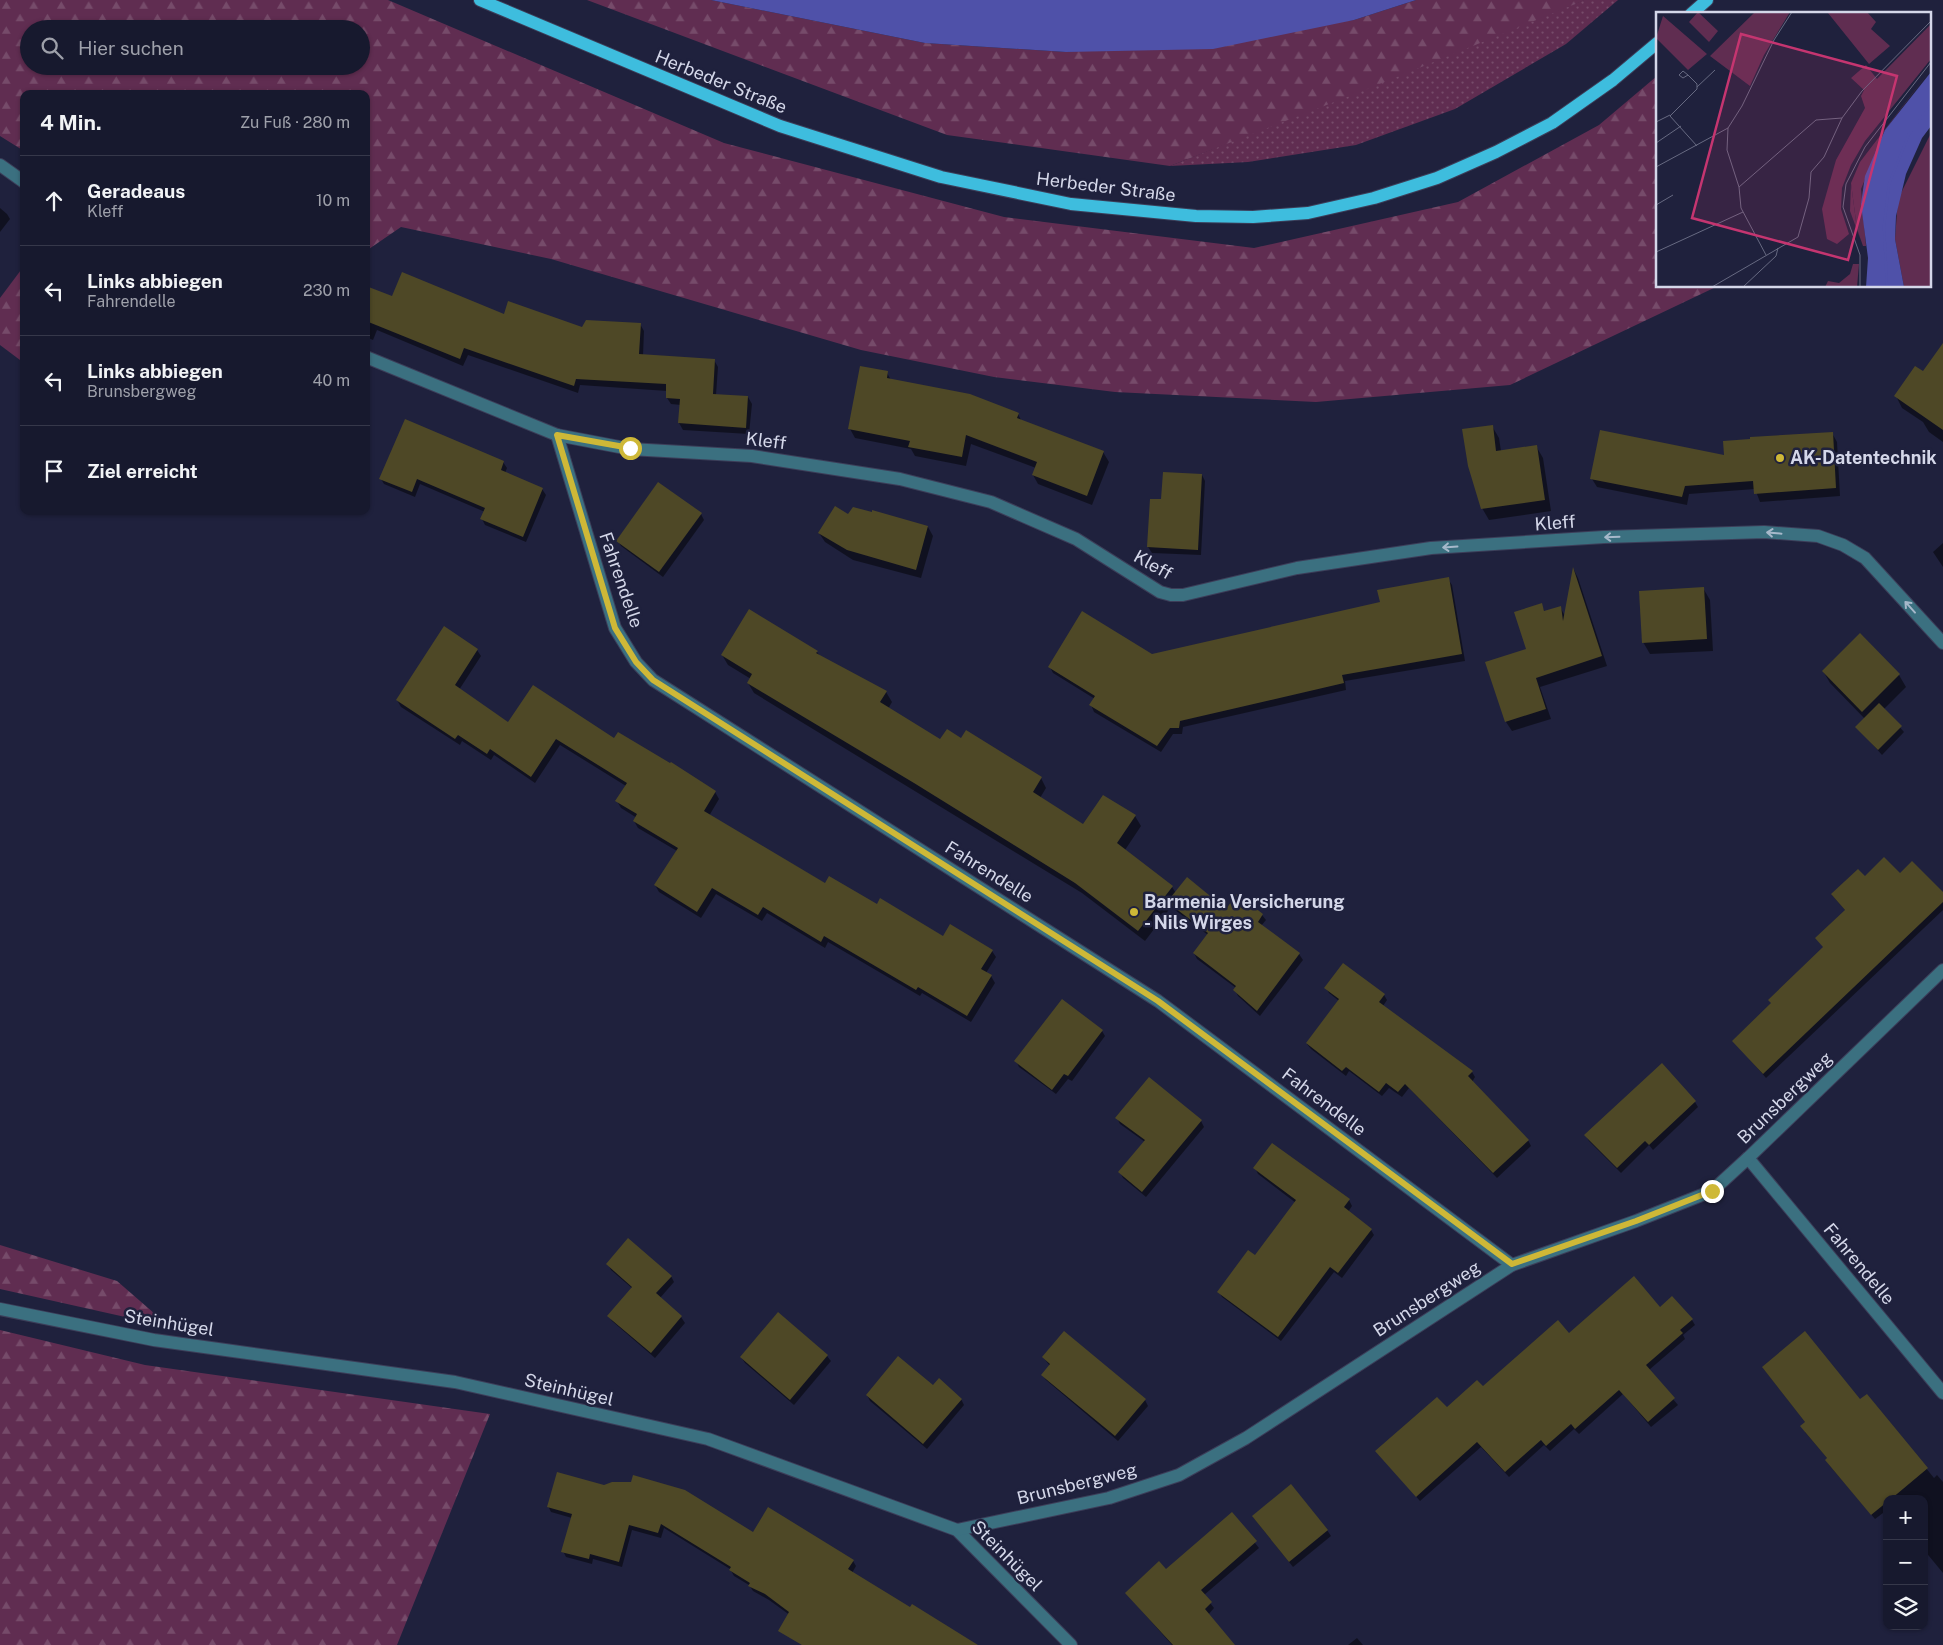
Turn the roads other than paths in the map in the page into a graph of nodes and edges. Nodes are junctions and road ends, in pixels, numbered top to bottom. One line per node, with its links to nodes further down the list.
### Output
1 (480, 0): 4 (main road, Herbeder Straße)
2 (1707, 0): 3 (main road)
3 (1693, 12)
4 (1656, 44)
5 (0, 165): 6 (street)
6 (20, 179)
7 (370, 359): 8 (street, Kleff)
8 (557, 435): 9 (street, Kleff, one-way to 8); 12 (street, Fahrendelle)
9 (1943, 643)
10 (1943, 970): 11 (street, Brunsbergweg)
11 (1748, 1158): 12 (street, Brunsbergweg); 14 (street, Fahrendelle)
12 (1512, 1264): 15 (street, Brunsbergweg)
13 (0, 1309): 15 (street, Steinhügel)
14 (1943, 1393)
15 (957, 1530): 16 (street, Steinhügel)
16 (1071, 1645)

